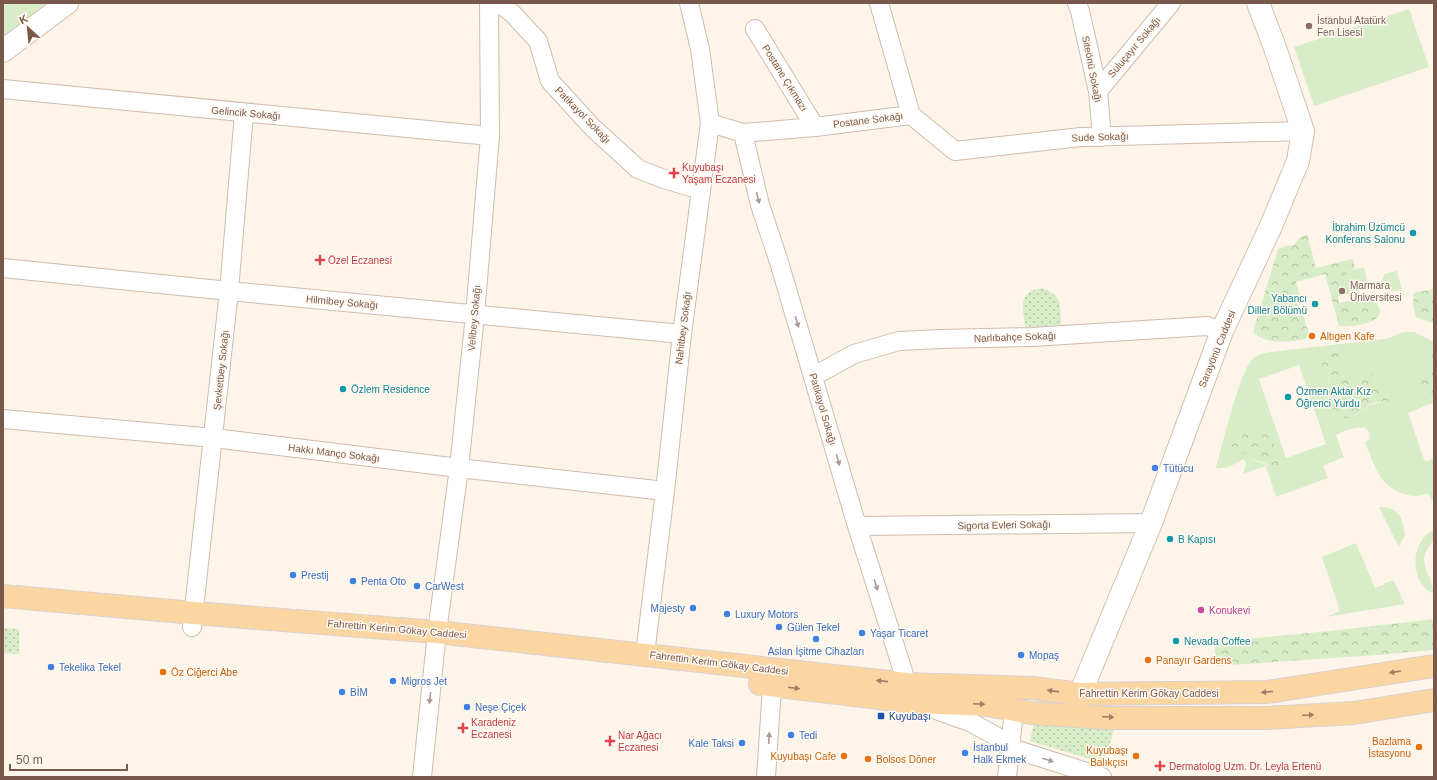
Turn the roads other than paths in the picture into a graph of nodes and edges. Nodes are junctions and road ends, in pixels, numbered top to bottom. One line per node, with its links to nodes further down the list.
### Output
1 (67, 3): 10 (street)
2 (489, 3): 19 (street, Velibey Sokağı)
3 (499, 3): 21 (street, Patikayol Sokağı)
4 (689, 3): 15 (street, Nahitbey Sokağı)
5 (879, 3): 14 (street, Postane Sokağı)
6 (1076, 3): 12 (street, Siteönü Sokağı)
7 (1171, 3): 12 (street, Suluçayır Sokağı)
8 (1258, 3): 17 (street, Sarayönü Caddesi)
9 (755, 29): 16 (street, Postane Çıkmazı)
10 (3, 51)
11 (3, 89): 13 (street, Gelincik Sokağı)
12 (1098, 91): 20 (street, Siteönü Sokağı)
13 (244, 113): 19 (street, Gelincik Sokağı); 23 (street, Şevketbey Sokağı)
14 (911, 115): 16 (street, Postane Sokağı); 20 (street, Sude Sokağı)
15 (710, 123): 18 (street, Postane Sokağı); 21 (street, Nahitbey Sokağı)
16 (815, 127): 18 (street, Postane Sokağı)
17 (1303, 131): 20 (street, Sude Sokağı); 25 (street, Sarayönü Caddesi)
18 (743, 133): 27 (street, Patikayol Sokağı, one-way to 27)
19 (490, 136): 24 (street, Velibey Sokağı)
20 (1102, 137)
21 (700, 190): 26 (street, Nahitbey Sokağı)
22 (3, 268): 23 (street, Hilmibey Sokağı)
23 (229, 291): 24 (street, Hilmibey Sokağı); 29 (street, Şevketbey Sokağı)
24 (474, 315): 26 (street, Hilmibey Sokağı); 30 (street, Velibey Sokağı)
25 (1222, 332): 27 (street, Narlıbahçe Sokağı); 32 (street, Sarayönü Caddesi)
26 (682, 334): 31 (street, Nahitbey Sokağı)
27 (814, 376): 33 (street, Patikayol Sokağı, one-way to 33)
28 (3, 419): 29 (street, Hakkı Manço Sokağı)
29 (214, 438): 30 (street, Hakkı Manço Sokağı); 36 (street, Şevketbey Sokağı)
30 (459, 468): 31 (street, Hakkı Manço Sokağı); 37 (street, Velibey Sokağı)
31 (665, 491): 38 (street, Nahitbey Sokağı)
32 (1151, 523): 33 (street, Sigorta Evleri Sokağı); 43 (street, Sarayönü Caddesi)
33 (857, 526): 42 (street, Patikayol Sokağı, one-way to 42)
34 (3, 596): 36 (main road, Fahrettin Kerim Gökay Caddesi)
35 (3, 610): 36 (main road, Fahrettin Kerim Gökay Caddesi)
36 (193, 620): 37 (main road, Fahrettin Kerim Gökay Caddesi)
37 (436, 638): 38 (main road, Fahrettin Kerim Gökay Caddesi); 40 (main road, Fahrettin Kerim Gökay Caddesi); 47 (street, Velibey Sokağı, one-way to 47)
38 (645, 654): 40 (main road, Fahrettin Kerim Gökay Caddesi)
39 (1434, 666): 43 (main road, Fahrettin Kerim Gökay Caddesi, one-way to 43)
40 (773, 677): 42 (main road, Fahrettin Kerim Gökay Caddesi); 48 (street, one-way to 40)
41 (994, 686): 42 (main road, Fahrettin Kerim Gökay Caddesi); 43 (main road, Fahrettin Kerim Gökay Caddesi, one-way to 41); 45 (main road)
42 (910, 693): 45 (main road, Fahrettin Kerim Gökay Caddesi, one-way to 45); 46 (street)
43 (1080, 694)
44 (1434, 700): 45 (main road, Fahrettin Kerim Gökay Caddesi, one-way to 44)
45 (1014, 710): 46 (street)
46 (1011, 748): 49 (street); 50 (street, one-way to 50)
47 (422, 777)
48 (766, 777)
49 (1007, 777)
50 (1102, 777)

